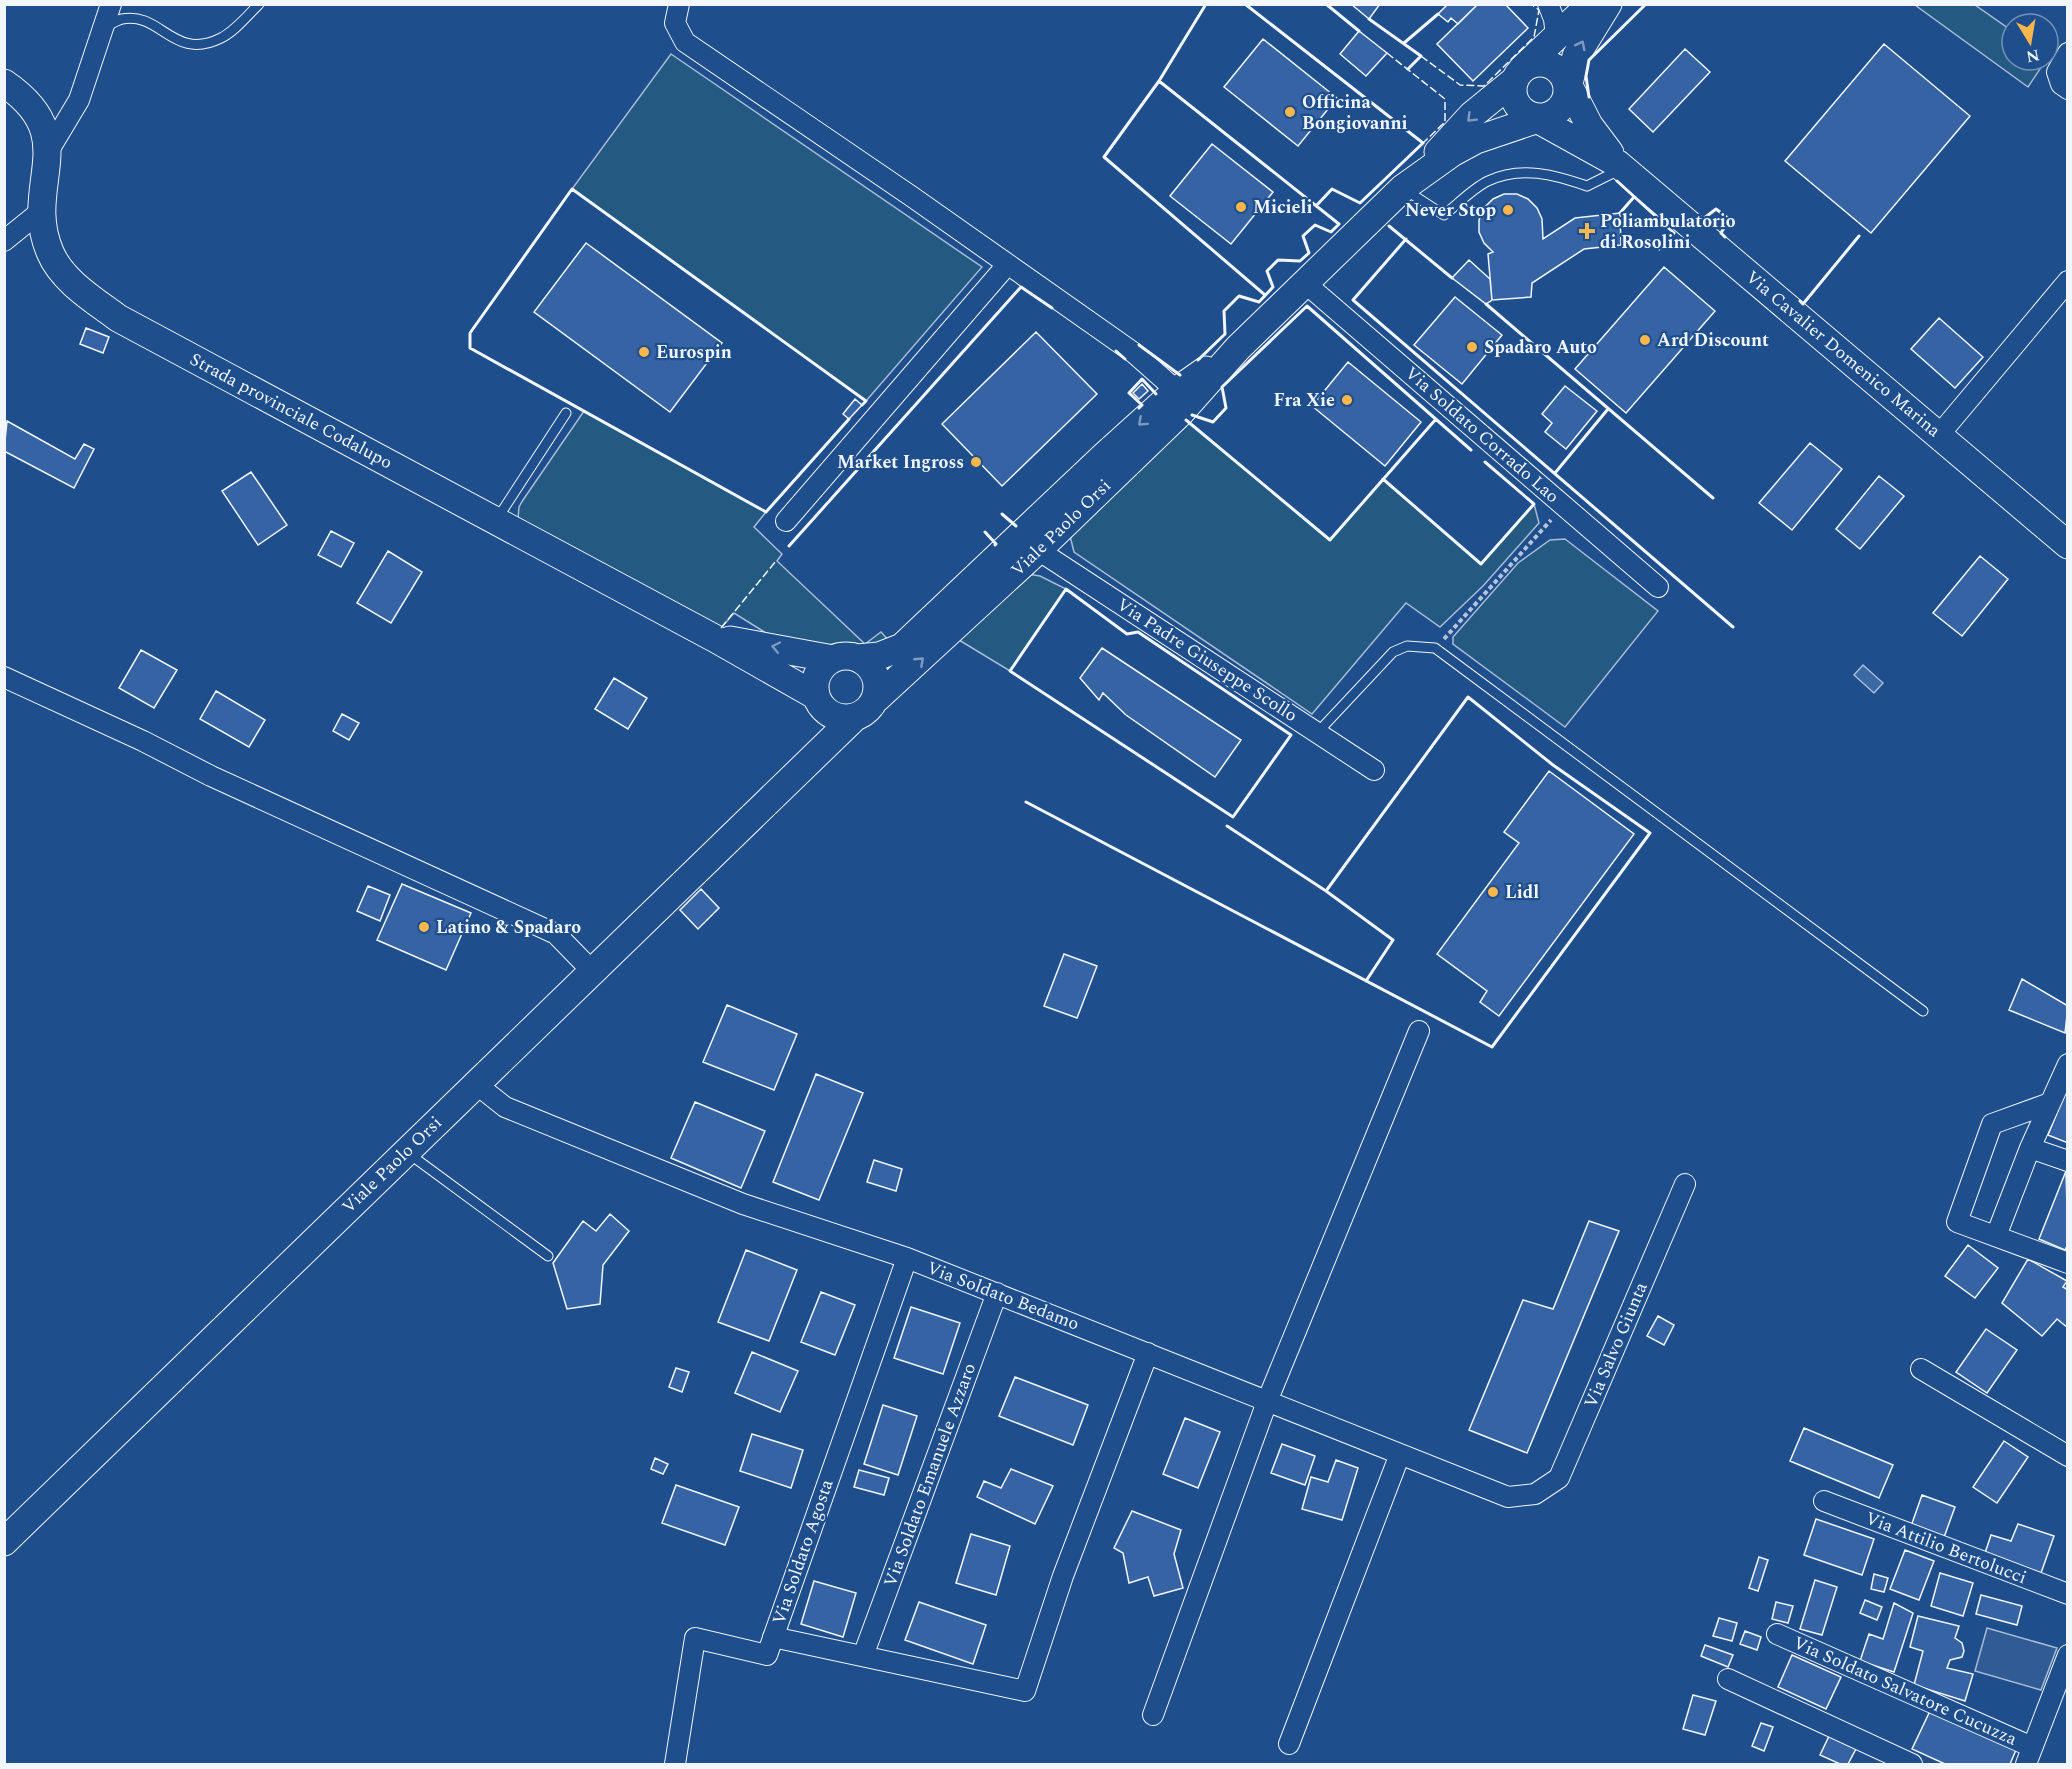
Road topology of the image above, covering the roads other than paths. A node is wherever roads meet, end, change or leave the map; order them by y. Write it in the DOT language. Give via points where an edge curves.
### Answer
graph roads {
  1 [pos="111,4"];
  2 [pos="259,4"];
  3 [pos="679,4"];
  4 [pos="1548,4"];
  5 [pos="1589,5"];
  6 [pos="103,28"];
  7 [pos="1556,37"];
  8 [pos="2067,53"];
  9 [pos="1518,75"];
  10 [pos="4,83"];
  11 [pos="1566,84"];
  12 [pos="2067,89"];
  13 [pos="1541,120"];
  14 [pos="49,150"];
  15 [pos="1621,166"];
  16 [pos="1409,183"];
  17 [pos="40,211"];
  18 [pos="4,241"];
  19 [pos="1007,265"];
  20 [pos="2067,281"];
  21 [pos="1305,283"];
  22 [pos="1183,397"];
  23 [pos="567,414"];
  24 [pos="1939,435"];
  25 [pos="1104,456"];
  26 [pos="495,521"];
  27 [pos="786,521"];
  28 [pos="2067,545"];
  29 [pos="1038,550"];
  30 [pos="1658,587"];
  31 [pos="925,626"];
  32 [pos="714,638"];
  33 [pos="846,658"];
  34 [pos="4,677"];
  35 [pos="818,699"];
  36 [pos="876,699"];
  37 [pos="855,717"];
  38 [pos="1318,732"];
  39 [pos="1374,770"];
  40 [pos="781,791"];
  41 [pos="593,972"];
  42 [pos="1923,1011"];
  43 [pos="1419,1031"];
  44 [pos="2067,1064"];
  45 [pos="476,1084"];
  46 [pos="2050,1103"];
  47 [pos="2030,1148"];
  48 [pos="406,1152"];
  49 [pos="2067,1161"];
  50 [pos="1685,1184"];
  51 [pos="1996,1236"];
  52 [pos="548,1256"];
  53 [pos="907,1258"];
  54 [pos="2067,1263"];
  55 [pos="997,1293"];
  56 [pos="1148,1353"];
  57 [pos="1921,1369"];
  58 [pos="1268,1399"];
  59 [pos="1400,1455"];
  60 [pos="2067,1456"];
  61 [pos="1535,1494"];
  62 [pos="1824,1502"];
  63 [pos="4,1542"];
  64 [pos="2067,1594"];
  65 [pos="1777,1634"];
  66 [pos="773,1638"];
  67 [pos="2067,1654"];
  68 [pos="863,1656"];
  69 [pos="1728,1679"];
  70 [pos="1154,1715"];
  71 [pos="1289,1744"];
  72 [pos="2029,1756"];
  73 [pos="675,1764"];
  74 [pos="1912,1764"];
  1 -- 6 [label="street"];
  2 -- 6 [label="lane" via="223,37 202,45 187,45 140,21 123,19"];
  3 -- 19 [label="street" via="675,23 685,42"];
  4 -- 7 [label="street"];
  5 -- 7 [label="main road"];
  11 -- 5 [label="main road, one-way"];
  6 -- 14 [label="street" via="79,100"];
  7 -- 9 [label="main road"];
  8 -- 12 [label="street" via="2057,72"];
  9 -- 11 [label="main road" via="1529,65 1545,63 1559,70"];
  9 -- 13 [label="main road" via="1514,98"];
  9 -- 16 [label="main road, one-way" via="1472,116"];
  10 -- 14 [label="main road, Strada provinciale Codalupo" via="33,108 45,127"];
  11 -- 13 [label="main road" via="1562,107"];
  11 -- 15 [label="main road" via="1589,125"];
  13 -- 15 [label="main road"];
  13 -- 16 [label="main road" via="1499,132 1452,153"];
  14 -- 17 [label="main road, Strada provinciale Codalupo"];
  15 -- 16 [label="lane" via="1587,186 1556,175 1504,175 1487,181 1444,215"];
  15 -- 24 [label="main road, Via Cavalier Domenico Marina"];
  16 -- 21 [label="main road, Viale Paolo Orsi"];
  17 -- 18 [label="street"];
  17 -- 26 [label="main road, Strada provinciale Codalupo" via="50,254 63,273 118,318"];
  19 -- 22 [label="street" via="1134,353"];
  19 -- 27 [label="street"];
  20 -- 24 [label="street"];
  21 -- 22 [label="main road, Viale Paolo Orsi"];
  21 -- 30 [label="street, Via Soldato Corrado Lao"];
  22 -- 25 [label="main road, Viale Paolo Orsi, one-way"];
  22 -- 29 [label="main road, Viale Paolo Orsi"];
  23 -- 26 [label="lane"];
  24 -- 28 [label="main road, Via Cavalier Domenico Marina"];
  25 -- 29 [label="street" via="1084,487 1042,526 1037,536"];
  25 -- 31 [label="main road, Viale Paolo Orsi"];
  26 -- 32 [label="main road, Strada provinciale Codalupo"];
  29 -- 31 [label="street" via="1021,553 965,602"];
  36 -- 29 [label="main road, Viale Paolo Orsi, one-way"];
  29 -- 38 [label="street, Via Padre Giuseppe Scollo"];
  31 -- 33 [label="main road, Viale Paolo Orsi" via="895,652"];
  33 -- 32 [label="main road, one-way"];
  32 -- 35 [label="main road, Strada provinciale Codalupo"];
  33 -- 35 [label="main road" via="824,665 815,685"];
  33 -- 36 [label="main road" via="869,665 876,675"];
  34 -- 41 [label="street" via="556,934"];
  35 -- 37 [label="main road" via="834,716"];
  35 -- 40 [label="main road" via="818,721 811,741"];
  36 -- 37 [label="main road" via="867,711"];
  37 -- 40 [label="main road"];
  38 -- 39 [label="street, Via Padre Giuseppe Scollo"];
  38 -- 42 [label="lane" via="1393,652 1407,646 1435,648"];
  40 -- 41 [label="main road, Viale Paolo Orsi"];
  41 -- 45 [label="main road, Viale Paolo Orsi"];
  43 -- 58 [label="street"];
  44 -- 46 [label="street"];
  45 -- 48 [label="main road, Viale Paolo Orsi"];
  45 -- 53 [label="street, Via Soldato Bedamo" via="505,1107 743,1204"];
  46 -- 47 [label="street"];
  46 -- 51 [label="street" via="1992,1124 1957,1222"];
  47 -- 49 [label="street"];
  47 -- 51 [label="street"];
  48 -- 52 [label="lane"];
  48 -- 63 [label="main road, Viale Paolo Orsi"];
  50 -- 61 [label="street, Via Salvo Giunta" via="1559,1479"];
  51 -- 54 [label="street"];
  53 -- 55 [label="street, Via Soldato Bedamo"];
  53 -- 66 [label="street, Via Soldato Agosta"];
  55 -- 56 [label="street, Via Soldato Bedamo"];
  55 -- 68 [label="street, Via Soldato Emanuele Azzaro"];
  56 -- 58 [label="street, Via Soldato Bedamo"];
  56 -- 68 [label="street" via="1063,1576 1025,1691"];
  57 -- 60 [label="street"];
  58 -- 59 [label="street, Via Soldato Bedamo"];
  58 -- 70 [label="street"];
  59 -- 61 [label="street, Via Soldato Bedamo" via="1508,1497"];
  59 -- 71 [label="street"];
  62 -- 64 [label="street, Via Attilio Bertolucci"];
  65 -- 72 [label="street, Via Soldato Salvatore Cucuzza"];
  66 -- 68 [label="street"];
  66 -- 73 [label="street, Via Soldato Agosta" via="767,1655 695,1638"];
  67 -- 72 [label="street"];
  69 -- 74 [label="street"];
}
